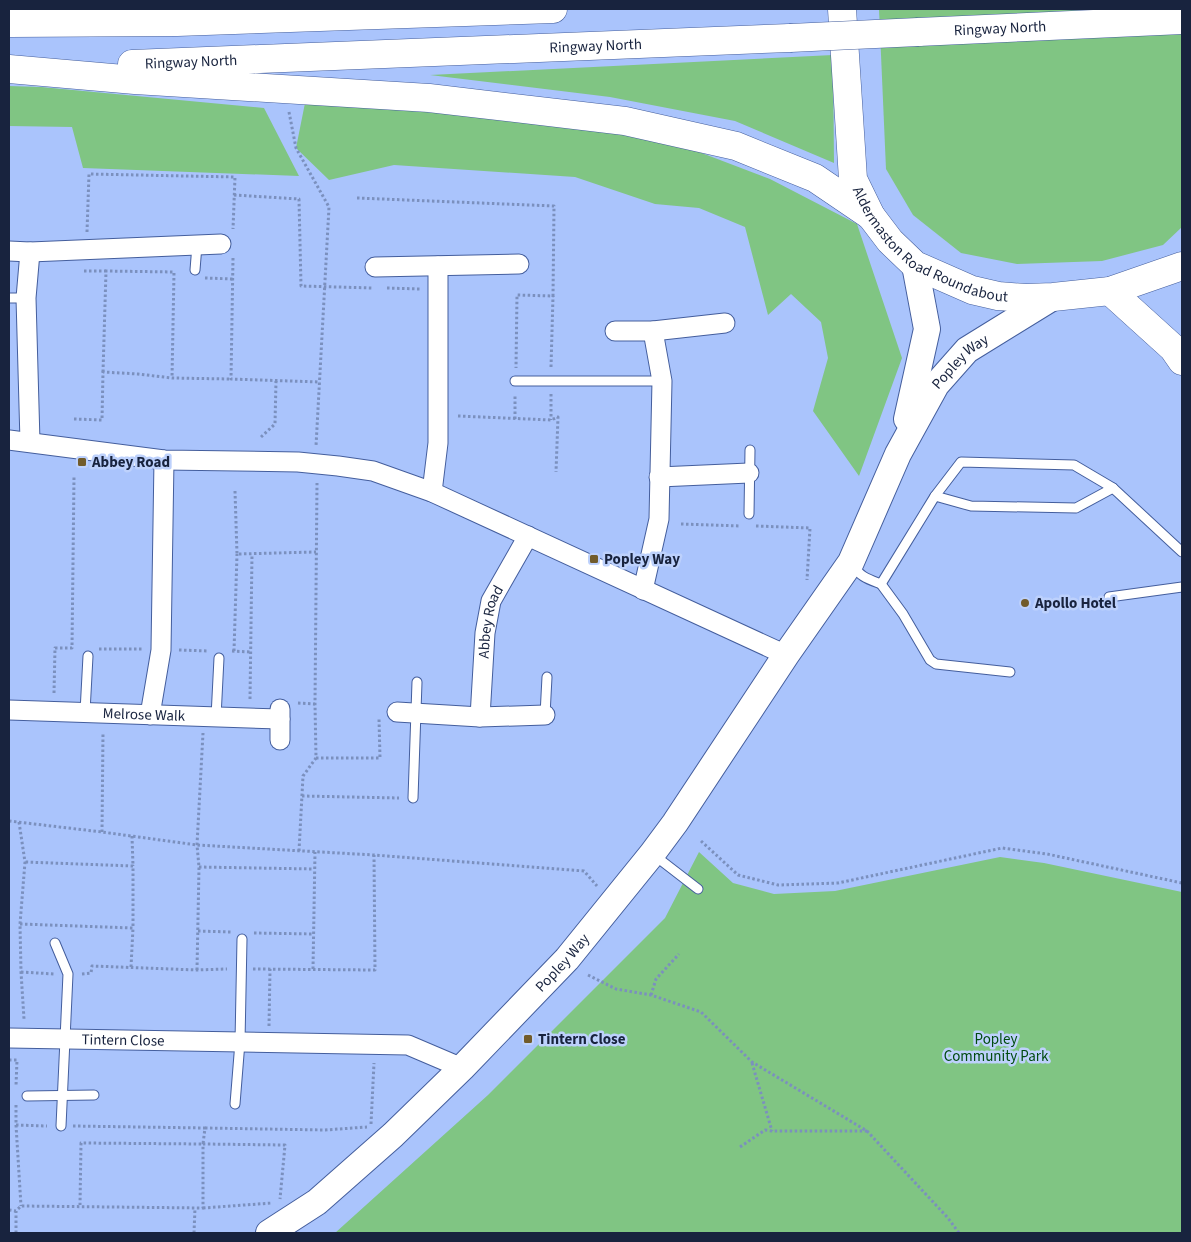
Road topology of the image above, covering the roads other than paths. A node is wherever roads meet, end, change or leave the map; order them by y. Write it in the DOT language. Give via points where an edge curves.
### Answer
graph roads {
  1 [pos="124,9"];
  2 [pos="554,9"];
  3 [pos="842,9"];
  4 [pos="1182,20"];
  5 [pos="16,23"];
  6 [pos="9,69"];
  7 [pos="871,216"];
  8 [pos="229,242"];
  9 [pos="197,245"];
  10 [pos="9,251"];
  11 [pos="30,252"];
  12 [pos="519,264"];
  13 [pos="915,265"];
  14 [pos="438,266"];
  15 [pos="1182,266"];
  16 [pos="374,267"];
  17 [pos="195,270"];
  18 [pos="1110,292"];
  19 [pos="1053,297"];
  20 [pos="18,298"];
  21 [pos="725,323"];
  22 [pos="615,330"];
  23 [pos="653,331"];
  24 [pos="1182,362"];
  25 [pos="515,381"];
  26 [pos="662,381"];
  27 [pos="9,440"];
  28 [pos="30,442"];
  29 [pos="750,450"];
  30 [pos="898,454"];
  31 [pos="164,460"];
  32 [pos="749,473"];
  33 [pos="659,477"];
  34 [pos="1112,488"];
  35 [pos="432,492"];
  36 [pos="936,496"];
  37 [pos="749,514"];
  38 [pos="528,536"];
  39 [pos="1182,552"];
  40 [pos="851,562"];
  41 [pos="881,584"];
  42 [pos="1182,587"];
  43 [pos="643,590"];
  44 [pos="1109,597"];
  45 [pos="786,655"];
  46 [pos="88,656"];
  47 [pos="219,658"];
  48 [pos="1010,672"];
  49 [pos="547,677"];
  50 [pos="417,682"];
  51 [pos="9,710"];
  52 [pos="406,712"];
  53 [pos="94,713"];
  54 [pos="150,715"];
  55 [pos="545,716"];
  56 [pos="210,717"];
  57 [pos="480,717"];
  58 [pos="280,740"];
  59 [pos="413,798"];
  60 [pos="652,854"];
  61 [pos="698,889"];
  62 [pos="242,939"];
  63 [pos="56,943"];
  64 [pos="9,1038"];
  65 [pos="64,1040"];
  66 [pos="240,1042"];
  67 [pos="462,1068"];
  68 [pos="27,1096"];
  69 [pos="61,1096"];
  70 [pos="94,1096"];
  71 [pos="236,1104"];
  72 [pos="61,1126"];
  73 [pos="317,1202"];
  74 [pos="269,1233"];
  75 [pos="289,1233"];
  1 -- 5 [label="main road"];
  2 -- 5 [label="main road" via="187,22"];
  3 -- 7 [label="main road, Aldermaston Road Roundabout" via="853,179"];
  4 -- 6 [label="main road, Ringway North, bridge"];
  6 -- 7 [label="main road" via="429,98 625,121 736,146 815,178"];
  7 -- 13 [label="main road, Aldermaston Road Roundabout" via="890,241"];
  8 -- 9 [label="street"];
  9 -- 11 [label="street"];
  9 -- 17 [label="lane"];
  10 -- 11 [label="street"];
  11 -- 20 [label="street"];
  12 -- 14 [label="street"];
  13 -- 19 [label="main road, Aldermaston Road Roundabout" via="972,290 1026,298"];
  13 -- 30 [label="street, Popley Way" via="927,330"];
  14 -- 16 [label="street"];
  14 -- 35 [label="street" via="438,443"];
  15 -- 18 [label="main road, Aldermaston Road Roundabout"];
  18 -- 19 [label="main road, Aldermaston Road Roundabout"];
  18 -- 24 [label="main road" via="1173,348"];
  19 -- 30 [label="street, Popley Way" via="967,350 936,385"];
  20 -- 28 [label="street"];
  21 -- 23 [label="street"];
  22 -- 23 [label="street"];
  23 -- 26 [label="street"];
  25 -- 26 [label="lane"];
  26 -- 33 [label="street"];
  27 -- 28 [label="street"];
  28 -- 31 [label="street"];
  29 -- 32 [label="lane"];
  30 -- 40 [label="street, Popley Way"];
  31 -- 35 [label="street" via="298,462 338,466 373,471"];
  31 -- 54 [label="street" via="161,650"];
  32 -- 33 [label="street"];
  32 -- 37 [label="lane"];
  33 -- 43 [label="street" via="659,519"];
  34 -- 36 [label="lane" via="1076,508 971,506"];
  34 -- 36 [label="lane" via="1074,465 961,462"];
  34 -- 39 [label="lane"];
  35 -- 38 [label="street"];
  36 -- 41 [label="lane"];
  38 -- 43 [label="street"];
  38 -- 57 [label="street, Abbey Road" via="492,601 485,633"];
  40 -- 41 [label="lane" via="857,573"];
  40 -- 45 [label="street, Popley Way"];
  41 -- 48 [label="lane" via="930,660 936,664"];
  42 -- 44 [label="lane"];
  43 -- 45 [label="street"];
  45 -- 60 [label="street, Popley Way"];
  46 -- 53 [label="lane"];
  47 -- 56 [label="lane"];
  49 -- 55 [label="lane"];
  50 -- 52 [label="lane"];
  51 -- 53 [label="street, Melrose Walk"];
  52 -- 57 [label="street"];
  52 -- 59 [label="lane"];
  53 -- 54 [label="street, Melrose Walk"];
  54 -- 56 [label="street, Melrose Walk"];
  55 -- 57 [label="street"];
  56 -- 58 [label="street, Melrose Walk" via="283,710"];
  60 -- 61 [label="lane"];
  60 -- 67 [label="street, Popley Way" via="566,959"];
  62 -- 66 [label="lane"];
  63 -- 65 [label="lane, Tintern Close" via="68,974"];
  64 -- 65 [label="street, Tintern Close"];
  65 -- 66 [label="street, Tintern Close"];
  65 -- 69 [label="lane, Tintern Close"];
  66 -- 67 [label="street, Tintern Close" via="408,1045"];
  66 -- 71 [label="lane"];
  67 -- 73 [label="street, Popley Way"];
  68 -- 69 [label="lane"];
  69 -- 70 [label="lane"];
  69 -- 72 [label="lane, Tintern Close"];
  73 -- 74 [label="street, Popley Way"];
  73 -- 75 [label="street, Popley Way"];
}
